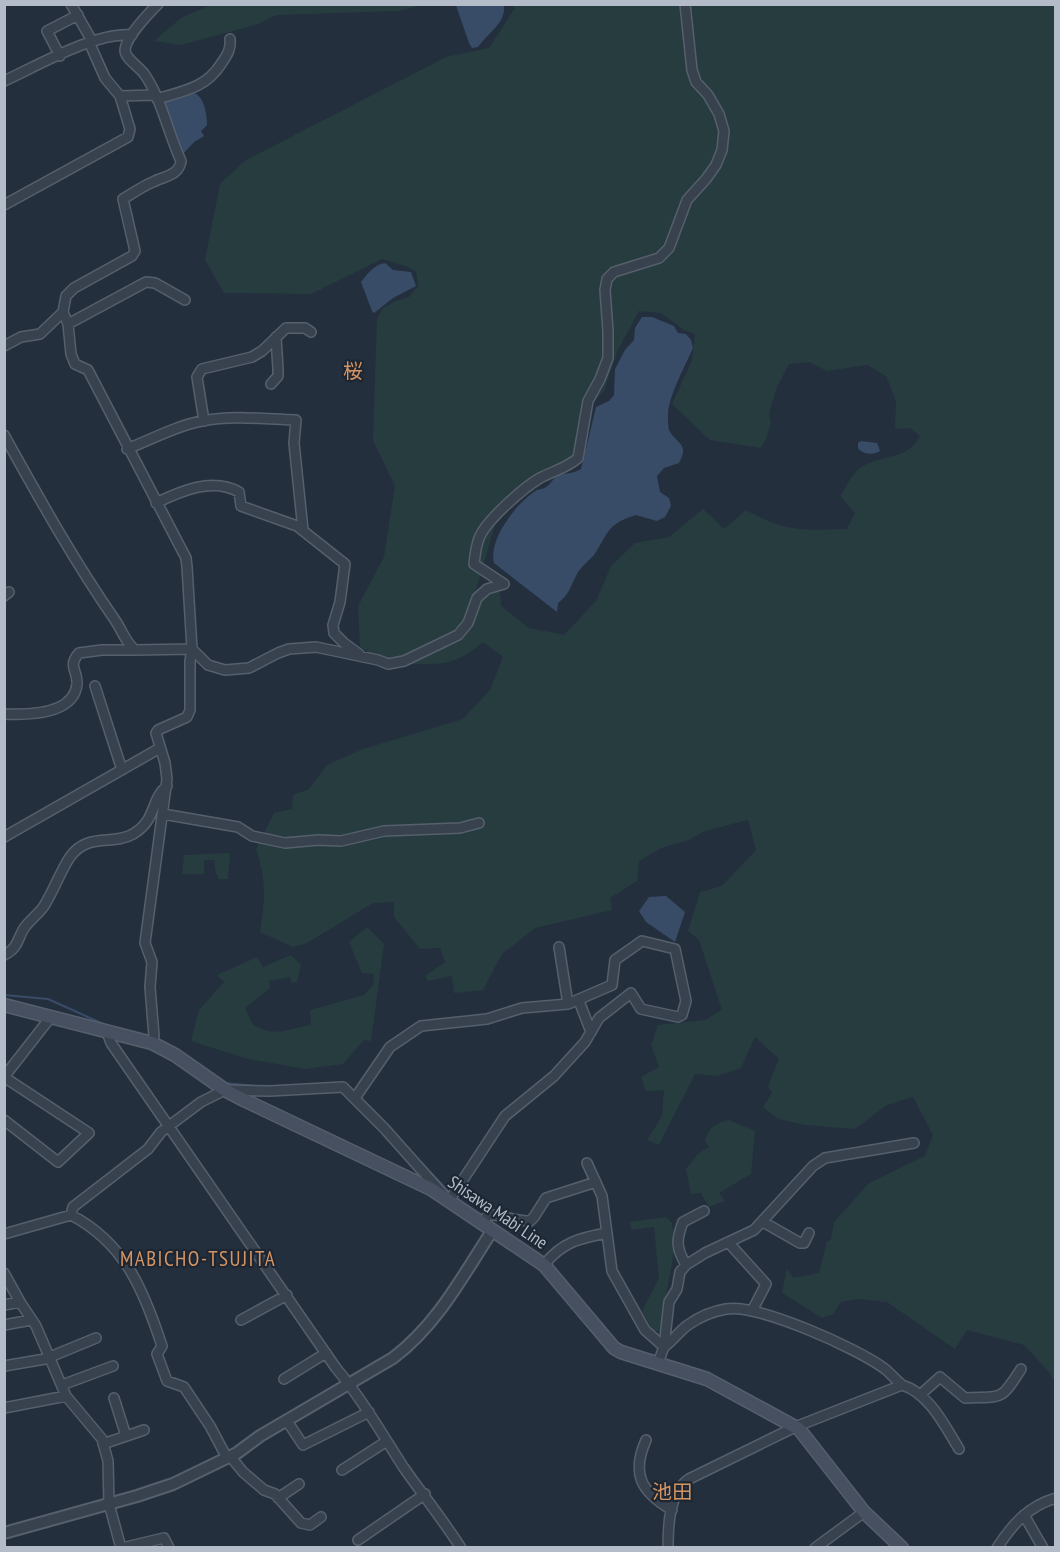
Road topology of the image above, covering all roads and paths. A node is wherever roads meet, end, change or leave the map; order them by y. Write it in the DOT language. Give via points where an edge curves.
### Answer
graph roads {
  1 [pos="71,4"];
  2 [pos="158,4"];
  3 [pos="685,4"];
  4 [pos="78,15"];
  5 [pos="132,35"];
  6 [pos="230,39"];
  7 [pos="90,42"];
  8 [pos="60,56"];
  9 [pos="4,81"];
  10 [pos="120,96"];
  11 [pos="156,97"];
  12 [pos="4,205"];
  13 [pos="185,300"];
  14 [pos="63,312"];
  15 [pos="69,324"];
  16 [pos="311,332"];
  17 [pos="276,337"];
  18 [pos="4,346"];
  19 [pos="271,384"];
  20 [pos="204,421"];
  21 [pos="4,435"];
  22 [pos="128,449"];
  23 [pos="156,503"];
  24 [pos="303,530"];
  25 [pos="135,650"];
  26 [pos="192,650"];
  27 [pos="362,656"];
  28 [pos="94,686"];
  29 [pos="4,714"];
  30 [pos="160,748"];
  31 [pos="122,770"];
  32 [pos="167,786"];
  33 [pos="163,814"];
  34 [pos="479,823"];
  35 [pos="4,837"];
  36 [pos="559,947"];
  37 [pos="4,955"];
  38 [pos="579,1001"];
  39 [pos="568,1004"];
  40 [pos="4,1005"];
  41 [pos="50,1018"];
  42 [pos="107,1032"];
  43 [pos="591,1032"];
  44 [pos="153,1040"];
  45 [pos="4,1077"];
  46 [pos="225,1090"];
  47 [pos="357,1095"];
  48 [pos="4,1120"];
  49 [pos="168,1126"];
  50 [pos="914,1143"];
  51 [pos="587,1163"];
  52 [pos="596,1182"];
  53 [pos="451,1198"];
  54 [pos="704,1211"];
  55 [pos="71,1215"];
  56 [pos="764,1222"];
  57 [pos="485,1224"];
  58 [pos="607,1233"];
  59 [pos="810,1233"];
  60 [pos="4,1234"];
  61 [pos="728,1242"];
  62 [pos="544,1265"];
  63 [pos="686,1265"];
  64 [pos="4,1273"];
  65 [pos="287,1295"];
  66 [pos="20,1302"];
  67 [pos="4,1305"];
  68 [pos="752,1311"];
  69 [pos="32,1320"];
  70 [pos="241,1320"];
  71 [pos="4,1325"];
  72 [pos="96,1338"];
  73 [pos="664,1347"];
  74 [pos="326,1353"];
  75 [pos="49,1356"];
  76 [pos="658,1363"];
  77 [pos="4,1366"];
  78 [pos="113,1366"];
  79 [pos="1021,1369"];
  80 [pos="284,1379"];
  81 [pos="350,1384"];
  82 [pos="62,1385"];
  83 [pos="902,1385"];
  84 [pos="920,1395"];
  85 [pos="66,1396"];
  86 [pos="114,1398"];
  87 [pos="4,1408"];
  88 [pos="369,1412"];
  89 [pos="287,1421"];
  90 [pos="795,1427"];
  91 [pos="144,1431"];
  92 [pos="126,1436"];
  93 [pos="646,1440"];
  94 [pos="387,1441"];
  95 [pos="103,1444"];
  96 [pos="959,1449"];
  97 [pos="229,1457"];
  98 [pos="342,1470"];
  99 [pos="299,1484"];
  100 [pos="425,1494"];
  101 [pos="278,1498"];
  102 [pos="1056,1498"];
  103 [pos="110,1504"];
  104 [pos="672,1510"];
  105 [pos="864,1512"];
  106 [pos="1024,1515"];
  107 [pos="321,1518"];
  108 [pos="4,1533"];
  109 [pos="358,1540"];
  110 [pos="121,1548"];
  111 [pos="168,1548"];
  112 [pos="461,1548"];
  113 [pos="668,1548"];
  114 [pos="815,1548"];
  115 [pos="902,1548"];
  116 [pos="997,1548"];
  117 [pos="1043,1548"];
  1 -- 4 [label="street"];
  2 -- 5 [label="street"];
  3 -- 27 [label="street" via="692,70 719,114 724,131 722,150 716,165 687,200 669,248 659,258 614,272 607,279 608,358 588,401 578,458 538,479 485,527 474,564 504,584 487,589 477,598 468,623 458,635 404,661 388,664"];
  4 -- 7 [label="street"];
  4 -- 8 [label="street" via="47,31"];
  5 -- 7 [label="street"];
  5 -- 11 [label="street" via="125,50 127,56 145,75"];
  6 -- 11 [label="street" via="231,49 215,75 196,86"];
  7 -- 8 [label="street"];
  7 -- 10 [label="street" via="105,78"];
  8 -- 9 [label="street"];
  10 -- 11 [label="street"];
  10 -- 12 [label="street" via="130,129 128,137"];
  11 -- 14 [label="street" via="180,166 123,199 135,251 74,288 66,296"];
  13 -- 15 [label="street" via="146,282"];
  14 -- 15 [label="street"];
  14 -- 18 [label="street" via="40,334 21,337"];
  15 -- 22 [label="street" via="75,364 88,370"];
  16 -- 17 [label="street" via="305,328 286,328"];
  17 -- 19 [label="street" via="278,376"];
  17 -- 20 [label="street" via="252,357 202,369 197,377"];
  20 -- 22 [label="street"];
  20 -- 24 [label="street" via="296,420 294,442"];
  21 -- 25 [label="street" via="89,583"];
  22 -- 23 [label="street"];
  23 -- 24 [label="street" via="186,489 224,487 239,492 241,506"];
  23 -- 26 [label="street" via="186,558"];
  24 -- 27 [label="street" via="345,564 334,633"];
  25 -- 26 [label="street"];
  25 -- 29 [label="street" via="79,653 72,666 78,682 67,702 43,712"];
  26 -- 27 [label="street" via="208,665 225,670 249,668 289,649 316,647"];
  26 -- 30 [label="street" via="190,710 187,717 158,730"];
  28 -- 31 [label="street"];
  30 -- 31 [label="street"];
  30 -- 32 [label="street"];
  31 -- 35 [label="street"];
  32 -- 33 [label="street"];
  32 -- 37 [label="street" via="147,822 138,830 123,837 97,840 70,856 43,908 23,930 16,947"];
  33 -- 34 [label="street" via="238,827 252,836 285,843 341,841 384,831 460,828"];
  33 -- 44 [label="street" via="145,943 152,962"];
  36 -- 39 [label="street"];
  38 -- 39 [label="street"];
  38 -- 43 [label="street"];
  38 -- 43 [label="street" via="612,985 615,960 642,941 675,949 686,1001 682,1015 641,1009 631,993 599,1018"];
  39 -- 47 [label="street" via="421,1026 390,1047"];
  40 -- 41 [label="main road, Shisawa Mabi Line"];
  41 -- 42 [label="main road, Shisawa Mabi Line"];
  41 -- 45 [label="street"];
  42 -- 44 [label="main road, Shisawa Mabi Line"];
  42 -- 49 [label="street"];
  43 -- 53 [label="street" via="554,1076 505,1116"];
  44 -- 46 [label="main road, Shisawa Mabi Line"];
  45 -- 48 [label="street" via="89,1133 58,1162"];
  46 -- 47 [label="street" via="340,1086"];
  46 -- 49 [label="street"];
  46 -- 53 [label="main road, Shisawa Mabi Line"];
  47 -- 53 [label="street"];
  49 -- 55 [label="street" via="148,1149 73,1207"];
  49 -- 65 [label="street"];
  50 -- 56 [label="street" via="825,1158 813,1166"];
  51 -- 52 [label="street"];
  52 -- 57 [label="street" via="546,1198 530,1221 494,1214 489,1215"];
  52 -- 58 [label="street"];
  53 -- 57 [label="main road, Shisawa Mabi Line"];
  54 -- 63 [label="street" via="683,1222 680,1230 678,1252"];
  55 -- 60 [label="street"];
  55 -- 97 [label="street" via="110,1242 120,1255 149,1305 162,1346 157,1354 167,1382 184,1387"];
  56 -- 59 [label="street" via="800,1243"];
  56 -- 61 [label="street"];
  57 -- 62 [label="main road, Shisawa Mabi Line"];
  57 -- 81 [label="street" via="437,1315 411,1344"];
  58 -- 62 [label="street" via="562,1246"];
  58 -- 73 [label="street" via="612,1271 645,1330"];
  61 -- 63 [label="street"];
  61 -- 68 [label="street" via="766,1284"];
  62 -- 76 [label="main road, Shisawa Mabi Line" via="614,1348"];
  63 -- 73 [label="street" via="669,1302"];
  64 -- 66 [label="street"];
  65 -- 70 [label="street"];
  65 -- 74 [label="street"];
  66 -- 67 [label="street"];
  66 -- 69 [label="street"];
  68 -- 73 [label="street" via="741,1307 726,1309 700,1318"];
  68 -- 83 [label="street" via="808,1329 852,1349 884,1368"];
  69 -- 71 [label="street"];
  69 -- 75 [label="street"];
  72 -- 75 [label="street"];
  73 -- 76 [label="street"];
  74 -- 80 [label="street"];
  74 -- 81 [label="street"];
  75 -- 77 [label="street"];
  75 -- 82 [label="street"];
  76 -- 90 [label="main road, Shisawa Mabi Line" via="714,1382"];
  78 -- 82 [label="street"];
  79 -- 84 [label="street" via="1000,1396 965,1398 940,1377"];
  81 -- 88 [label="street"];
  81 -- 89 [label="street"];
  82 -- 85 [label="street"];
  83 -- 84 [label="street" via="914,1388"];
  83 -- 90 [label="street"];
  84 -- 96 [label="street"];
  85 -- 87 [label="street"];
  85 -- 95 [label="street"];
  86 -- 92 [label="street"];
  88 -- 89 [label="street" via="303,1445"];
  88 -- 94 [label="street"];
  89 -- 97 [label="street"];
  90 -- 104 [label="street" via="689,1479 681,1485"];
  90 -- 105 [label="main road, Shisawa Mabi Line" via="808,1438"];
  91 -- 92 [label="street"];
  92 -- 95 [label="street"];
  93 -- 104 [label="street" via="638,1460 640,1477 650,1495"];
  94 -- 98 [label="street"];
  94 -- 100 [label="street"];
  95 -- 103 [label="street"];
  97 -- 101 [label="street"];
  97 -- 103 [label="street" via="173,1484"];
  99 -- 101 [label="street"];
  100 -- 109 [label="street"];
  100 -- 112 [label="street"];
  101 -- 107 [label="street" via="301,1523 310,1525"];
  102 -- 106 [label="street" via="1040,1502"];
  103 -- 108 [label="street"];
  103 -- 110 [label="street"];
  104 -- 113 [label="street"];
  105 -- 114 [label="street"];
  105 -- 115 [label="main road, Shisawa Mabi Line"];
  106 -- 116 [label="street"];
  106 -- 117 [label="street"];
  110 -- 111 [label="street" via="164,1538"];
}
